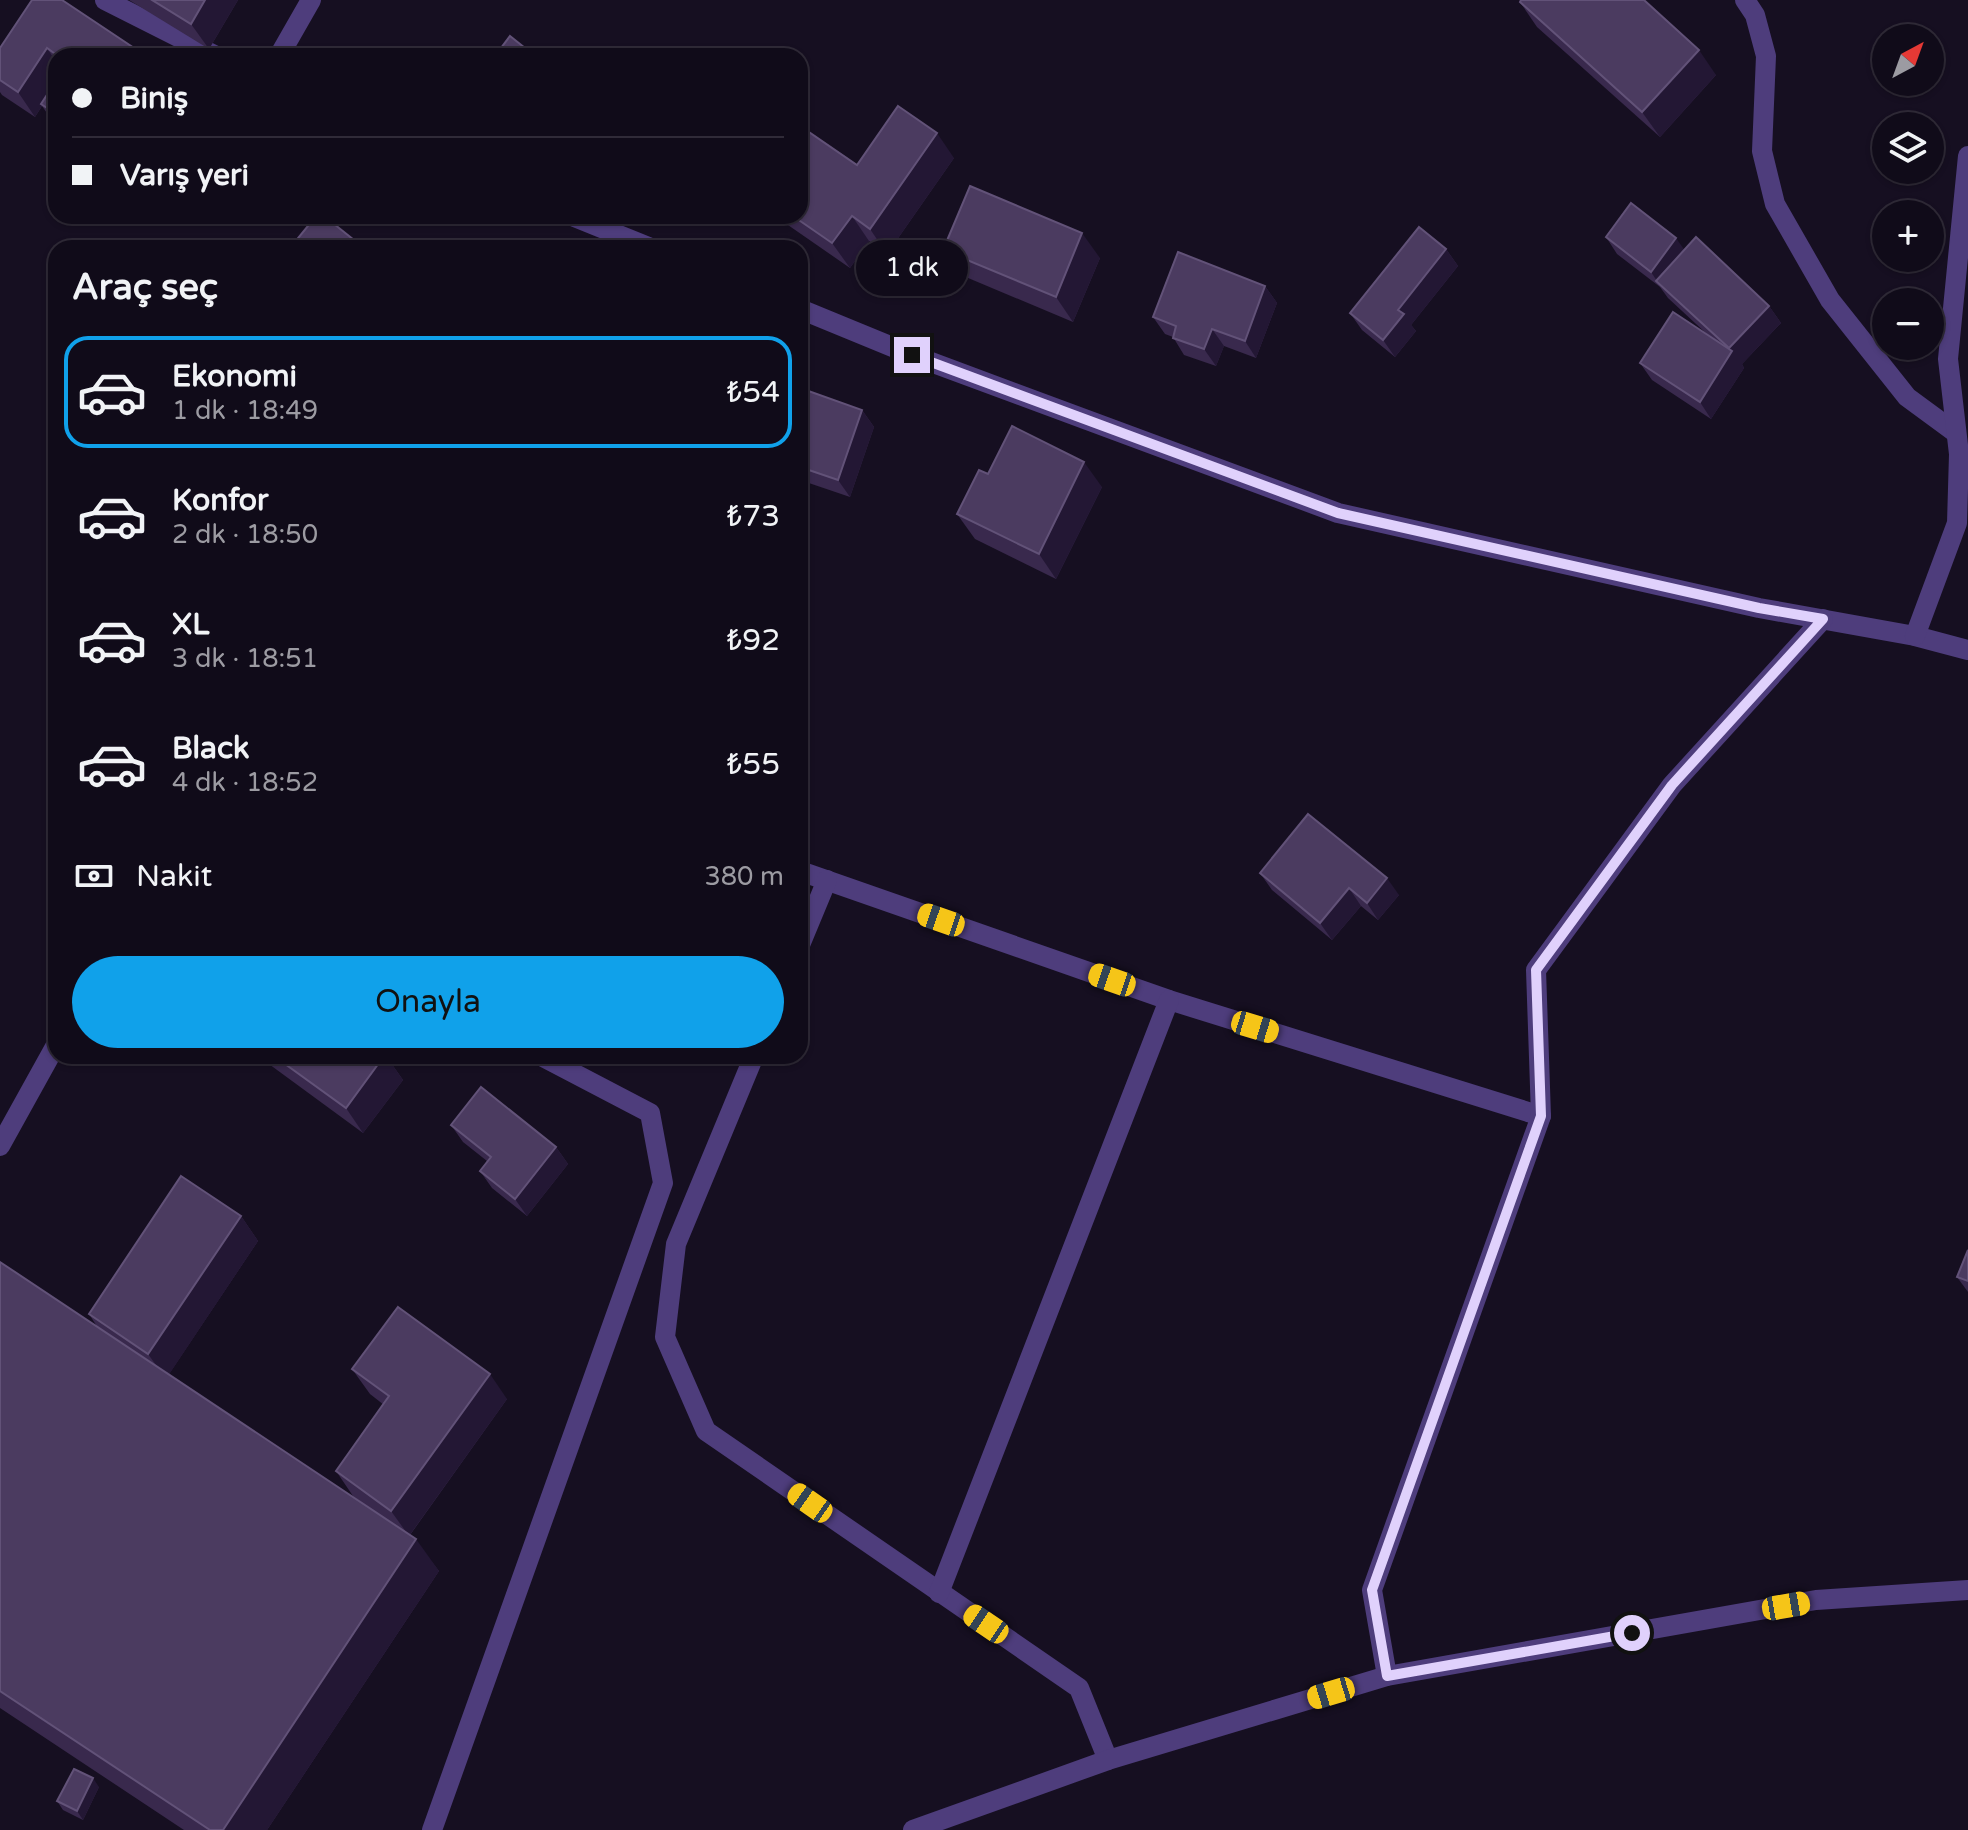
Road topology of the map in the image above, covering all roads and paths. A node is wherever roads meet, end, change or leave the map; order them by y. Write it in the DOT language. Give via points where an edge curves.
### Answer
graph roads {
  1 [pos="105,0"];
  2 [pos="311,0"];
  3 [pos="1745,0"];
  4 [pos="200,48"];
  5 [pos="284,48"];
  6 [pos="1968,156"];
  7 [pos="592,224"];
  8 [pos="631,240"];
  9 [pos="808,312"];
  10 [pos="1956,433"];
  11 [pos="1823,619"];
  12 [pos="1915,636"];
  13 [pos="1968,650"];
  14 [pos="808,874"];
  15 [pos="827,880"];
  16 [pos="808,926"];
  17 [pos="1169,1000"];
  18 [pos="48,1059"];
  19 [pos="556,1064"];
  20 [pos="751,1064"];
  21 [pos="1541,1116"];
  22 [pos="0,1146"];
  23 [pos="1968,1590"];
  24 [pos="939,1593"];
  25 [pos="1387,1676"];
  26 [pos="1108,1760"];
  27 [pos="432,1830"];
  28 [pos="913,1830"];
  1 -- 4 [label="street"];
  2 -- 5 [label="street"];
  3 -- 10 [label="street" via="1755,15 1766,56 1762,151 1775,204 1830,300 1878,361 1907,397"];
  6 -- 10 [label="street" via="1948,359"];
  7 -- 8 [label="street"];
  9 -- 11 [label="street" via="1338,513"];
  10 -- 12 [label="street" via="1957,523"];
  11 -- 12 [label="street"];
  11 -- 21 [label="street" via="1672,785 1536,970"];
  12 -- 13 [label="street"];
  14 -- 15 [label="street"];
  15 -- 16 [label="street"];
  15 -- 17 [label="street"];
  17 -- 21 [label="street"];
  17 -- 24 [label="street"];
  18 -- 22 [label="street"];
  19 -- 27 [label="street" via="650,1113 663,1183"];
  20 -- 24 [label="street" via="676,1244 665,1337 706,1431"];
  21 -- 25 [label="street" via="1372,1590"];
  23 -- 25 [label="street" via="1816,1600"];
  24 -- 26 [label="street" via="1079,1688"];
  25 -- 26 [label="street"];
  26 -- 28 [label="street"];
}
